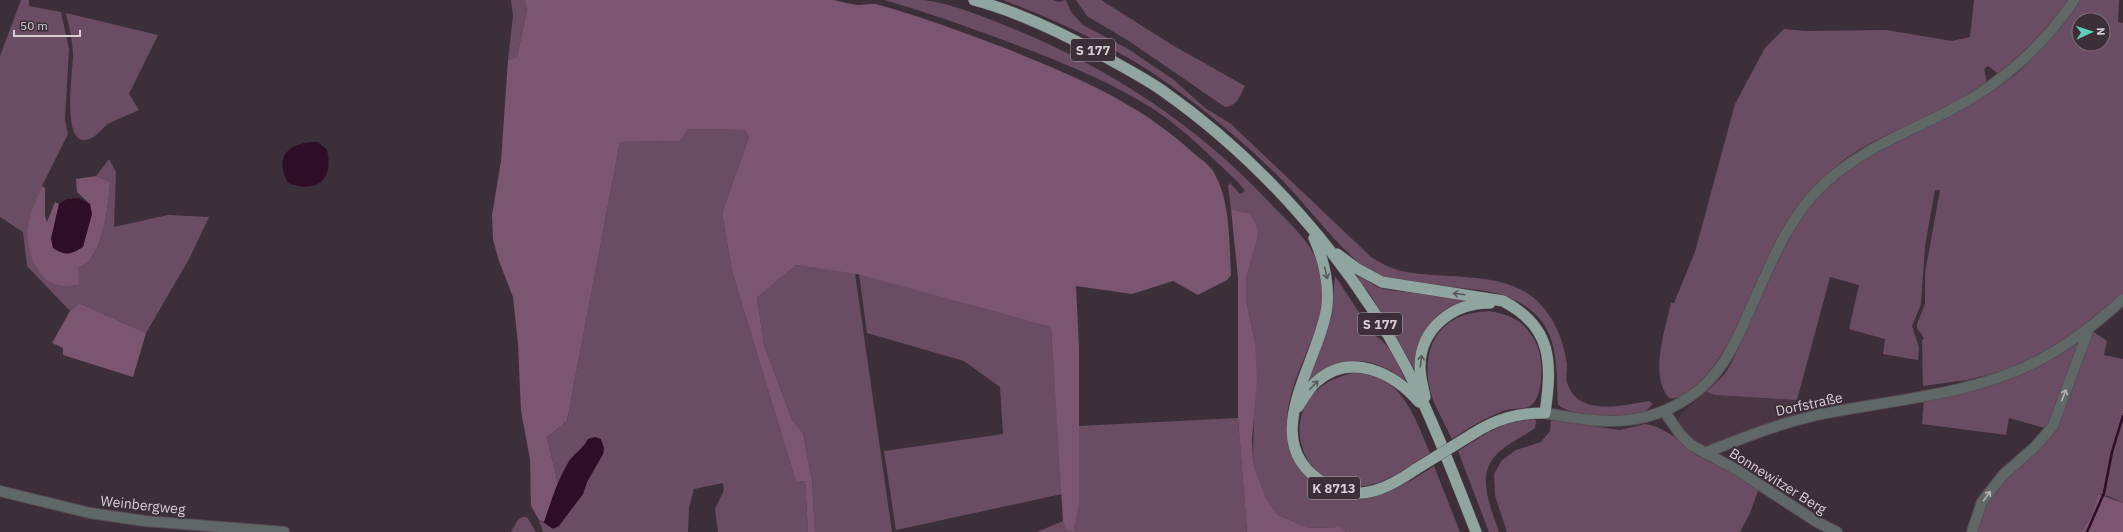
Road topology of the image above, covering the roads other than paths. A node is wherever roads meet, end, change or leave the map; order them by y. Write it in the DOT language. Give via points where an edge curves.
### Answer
graph roads {
  1 [pos="974,0"];
  2 [pos="2074,0"];
  3 [pos="1306,223"];
  4 [pos="1321,241"];
  5 [pos="2123,299"];
  6 [pos="1511,306"];
  7 [pos="2088,331"];
  8 [pos="1664,411"];
  9 [pos="1545,413"];
  10 [pos="1428,414"];
  11 [pos="1293,418"];
  12 [pos="1705,452"];
  13 [pos="0,491"];
  14 [pos="1816,527"];
  15 [pos="284,532"];
  16 [pos="1476,532"];
  17 [pos="1837,532"];
  18 [pos="1972,532"];
  1 -- 3 [label="highway, S 177" via="1034,21 1069,37 1179,103 1241,154"];
  2 -- 8 [label="street, K 8713" via="2040,43 1999,79 1958,106 1876,146 1824,184 1805,205 1779,246 1723,364 1701,389"];
  3 -- 4 [label="highway, S 177"];
  3 -- 11 [label="highway, one-way" via="1321,257 1328,293 1324,321 1300,384"];
  6 -- 4 [label="highway, one-way" via="1493,299 1382,282 1347,262"];
  4 -- 10 [label="highway, S 177" via="1389,337"];
  5 -- 7 [label="street"];
  6 -- 9 [label="highway" via="1536,326 1545,345 1549,364"];
  10 -- 6 [label="highway, one-way" via="1420,366 1428,335 1441,320 1455,310 1482,303"];
  7 -- 12 [label="street, Dorfstraße" via="2030,365 1969,386 1769,427"];
  18 -- 7 [label="street, one-way" via="1982,502 1990,491 2053,426"];
  8 -- 9 [label="street, K 8713" via="1642,419 1618,422 1583,421"];
  8 -- 12 [label="street, Bonnewitzer Berg" via="1680,434"];
  9 -- 11 [label="highway, K 8713, bridge" via="1510,416 1484,426 1390,486 1359,493 1341,491 1321,482 1305,467 1296,448"];
  11 -- 10 [label="highway, one-way" via="1308,391 1317,381 1338,370 1351,367 1375,370 1388,375 1415,397"];
  10 -- 16 [label="highway, S 177"];
  12 -- 14 [label="street, Bonnewitzer Berg" via="1737,470"];
  13 -- 15 [label="street, Weinbergweg" via="90,513 145,521"];
  14 -- 17 [label="street, Bonnewitzer Berg"];
}
